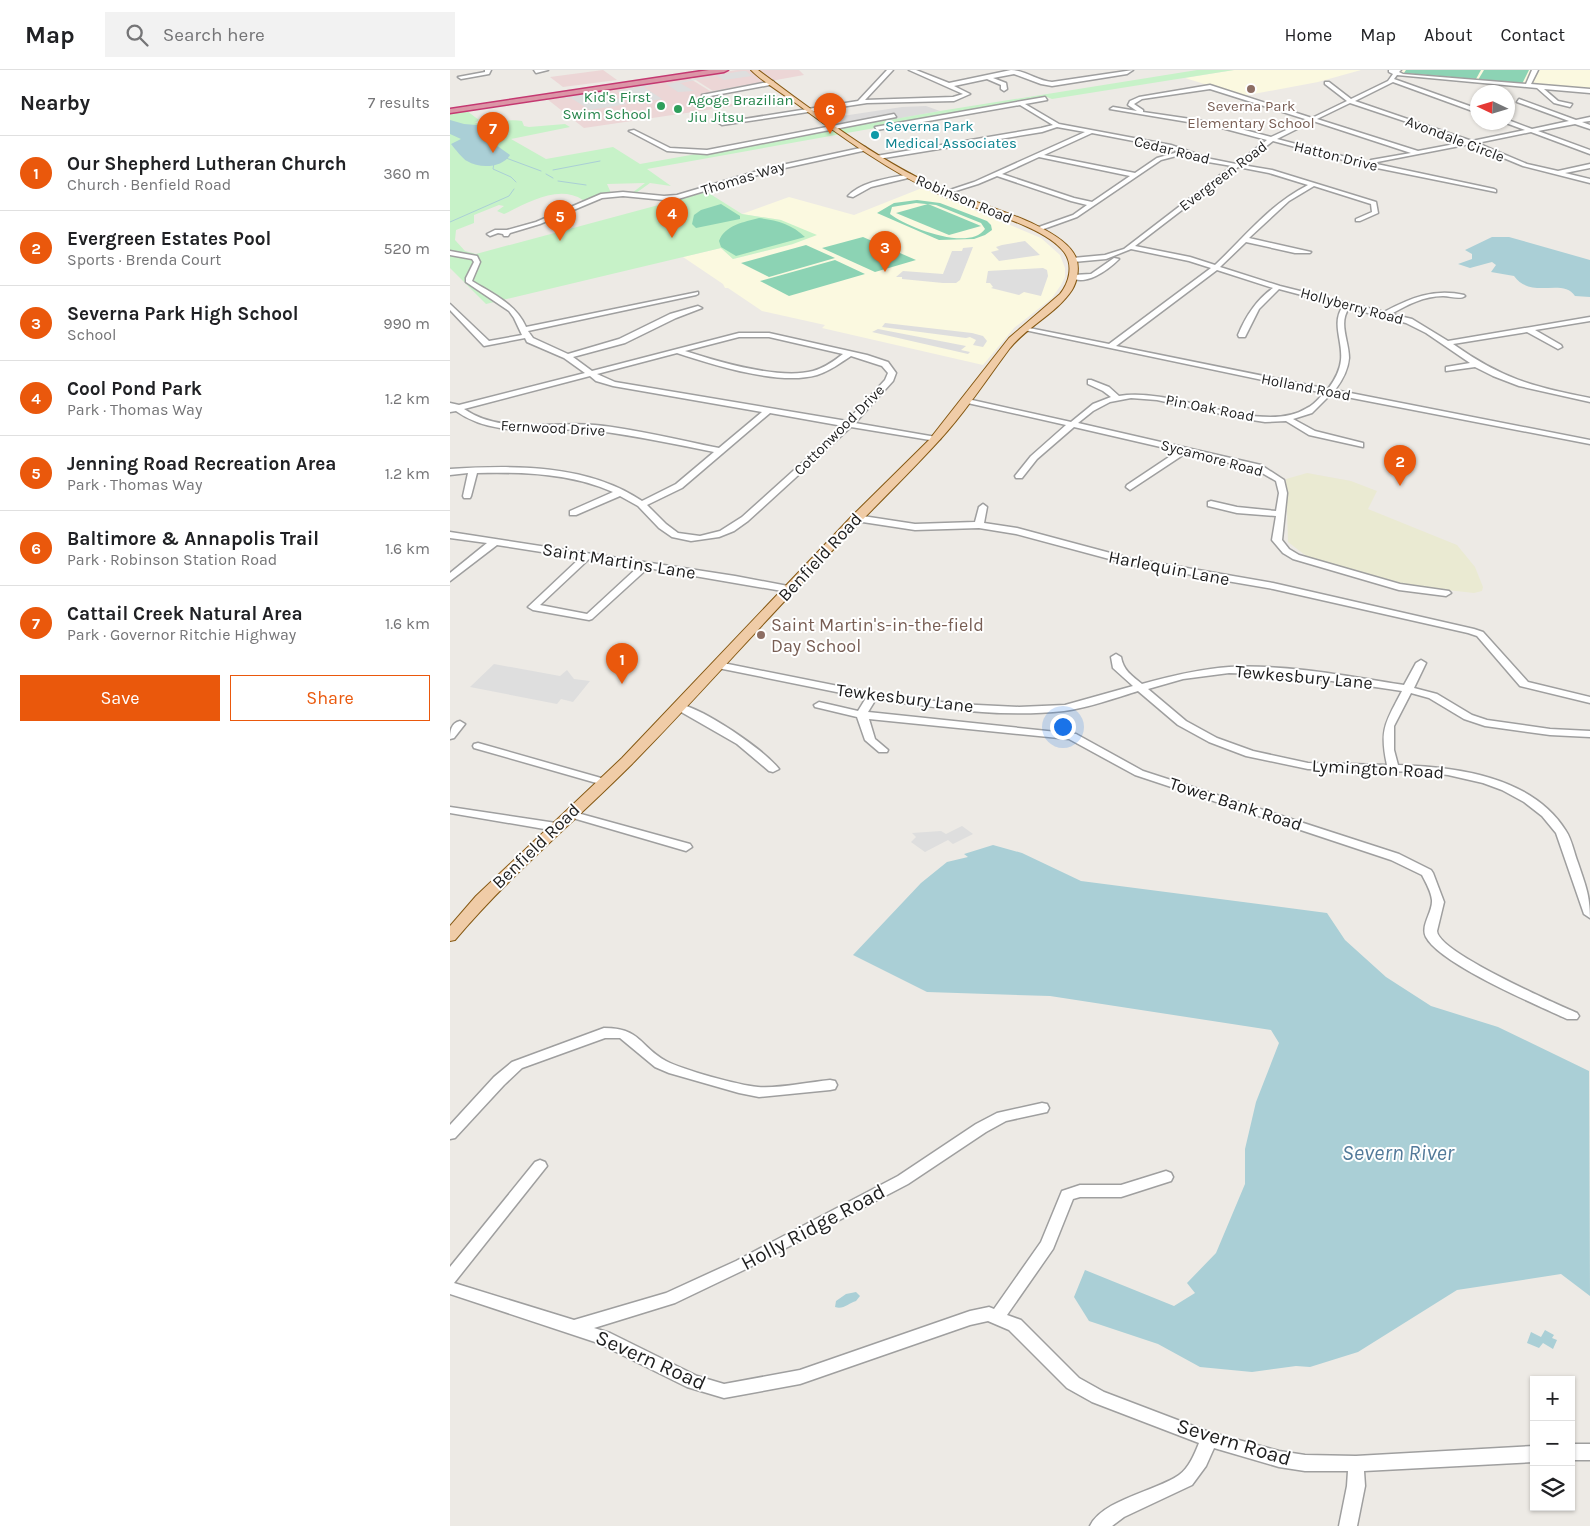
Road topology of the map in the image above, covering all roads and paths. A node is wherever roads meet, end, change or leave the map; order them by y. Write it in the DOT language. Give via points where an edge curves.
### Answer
graph roads {
  1 [pos="488,70"];
  2 [pos="545,70"];
  3 [pos="700,70"];
  4 [pos="724,70"];
  5 [pos="754,70"];
  6 [pos="890,70"];
  7 [pos="912,70"];
  8 [pos="1130,70"];
  9 [pos="1390,70"];
  10 [pos="1536,70"];
  11 [pos="536,71"];
  12 [pos="1014,71"];
  13 [pos="1397,72"];
  14 [pos="986,76"];
  15 [pos="461,78"];
  16 [pos="1392,80"];
  17 [pos="773,83"];
  18 [pos="1327,83"];
  19 [pos="949,84"];
  20 [pos="1528,86"];
  21 [pos="1540,88"];
  22 [pos="1004,89"];
  23 [pos="1590,91"];
  24 [pos="705,95"];
  25 [pos="1045,99"];
  26 [pos="1350,101"];
  27 [pos="1520,101"];
  28 [pos="860,102"];
  29 [pos="1020,103"];
  30 [pos="1570,105"];
  31 [pos="450,108"];
  32 [pos="1470,108"];
  33 [pos="807,109"];
  34 [pos="1113,109"];
  35 [pos="450,112"];
  36 [pos="1142,112"];
  37 [pos="894,116"];
  38 [pos="1590,119"];
  39 [pos="1314,120"];
  40 [pos="1576,122"];
  41 [pos="722,123"];
  42 [pos="1057,125"];
  43 [pos="1515,125"];
  44 [pos="1590,127"];
  45 [pos="834,128"];
  46 [pos="867,130"];
  47 [pos="632,131"];
  48 [pos="1530,131"];
  49 [pos="857,132"];
  50 [pos="1090,132"];
  51 [pos="843,134"];
  52 [pos="1272,139"];
  53 [pos="1471,142"];
  54 [pos="865,149"];
  55 [pos="1183,152"];
  56 [pos="1590,152"];
  57 [pos="1418,153"];
  58 [pos="1038,155"];
  59 [pos="878,157"];
  60 [pos="1362,163"];
  61 [pos="1237,165"];
  62 [pos="1590,166"];
  63 [pos="997,174"];
  64 [pos="1555,174"];
  65 [pos="1136,175"];
  66 [pos="910,176"];
  67 [pos="1590,181"];
  68 [pos="1314,184"];
  69 [pos="1494,191"];
  70 [pos="944,193"];
  71 [pos="851,196"];
  72 [pos="1093,204"];
  73 [pos="1358,220"];
  74 [pos="1038,229"];
  75 [pos="506,232"];
  76 [pos="1243,239"];
  77 [pos="1130,247"];
  78 [pos="1308,252"];
  79 [pos="450,253"];
  80 [pos="1116,259"];
  81 [pos="1073,260"];
  82 [pos="1216,266"];
  83 [pos="1074,277"];
  84 [pos="1278,287"];
  85 [pos="696,293"];
  86 [pos="1462,296"];
  87 [pos="1347,305"];
  88 [pos="450,306"];
  89 [pos="698,308"];
  90 [pos="1386,314"];
  91 [pos="1590,319"];
  92 [pos="1024,329"];
  93 [pos="1528,329"];
  94 [pos="524,333"];
  95 [pos="1242,335"];
  96 [pos="1447,343"];
  97 [pos="1110,347"];
  98 [pos="1558,347"];
  99 [pos="676,351"];
  100 [pos="849,354"];
  101 [pos="568,356"];
  102 [pos="1477,364"];
  103 [pos="1449,369"];
  104 [pos="591,373"];
  105 [pos="1091,382"];
  106 [pos="1329,392"];
  107 [pos="1116,397"];
  108 [pos="966,400"];
  109 [pos="1590,400"];
  110 [pos="452,407"];
  111 [pos="767,412"];
  112 [pos="1287,418"];
  113 [pos="1073,424"];
  114 [pos="848,425"];
  115 [pos="934,441"];
  116 [pos="1590,442"];
  117 [pos="1360,445"];
  118 [pos="721,450"];
  119 [pos="1185,450"];
  120 [pos="473,470"];
  121 [pos="450,472"];
  122 [pos="1019,476"];
  123 [pos="1130,486"];
  124 [pos="622,492"];
  125 [pos="467,496"];
  126 [pos="642,504"];
  127 [pos="1211,504"];
  128 [pos="983,507"];
  129 [pos="573,513"];
  130 [pos="1281,514"];
  131 [pos="856,518"];
  132 [pos="979,525"];
  133 [pos="450,535"];
  134 [pos="496,541"];
  135 [pos="588,556"];
  136 [pos="646,565"];
  137 [pos="450,578"];
  138 [pos="788,589"];
  139 [pos="1446,593"];
  140 [pos="1116,657"];
  141 [pos="1421,663"];
  142 [pos="718,665"];
  143 [pos="1140,687"];
  144 [pos="1407,689"];
  145 [pos="872,696"];
  146 [pos="1590,700"];
  147 [pos="819,705"];
  148 [pos="680,707"];
  149 [pos="862,715"];
  150 [pos="460,724"];
  151 [pos="1590,734"];
  152 [pos="450,736"];
  153 [pos="478,746"];
  154 [pos="883,750"];
  155 [pos="773,768"];
  156 [pos="1393,768"];
  157 [pos="604,782"];
  158 [pos="450,810"];
  159 [pos="570,814"];
  160 [pos="556,827"];
  161 [pos="686,847"];
  162 [pos="1590,914"];
  163 [pos="450,936"];
  164 [pos="1572,1016"];
  165 [pos="830,1085"];
  166 [pos="1042,1108"];
  167 [pos="450,1134"];
  168 [pos="540,1166"];
  169 [pos="1166,1177"];
  170 [pos="450,1278"];
  171 [pos="450,1288"];
  172 [pos="997,1317"];
  173 [pos="574,1327"];
  174 [pos="1209,1439"];
  175 [pos="1575,1452"];
  176 [pos="1590,1452"];
  177 [pos="1530,1454"];
  178 [pos="1356,1464"];
  179 [pos="1099,1526"];
  180 [pos="1348,1526"];
  1 -- 15 [label="street" via="487,73"];
  2 -- 11 [label="street"];
  3 -- 31 [label="highway"];
  4 -- 35 [label="highway"];
  5 -- 17 [label="main road, Robinson Road"];
  6 -- 28 [label="street"];
  7 -- 19 [label="street"];
  8 -- 12 [label="street" via="1052,84"];
  9 -- 13 [label="street"];
  10 -- 20 [label="street"];
  12 -- 14 [label="street"];
  13 -- 16 [label="street, Evergreen Road"];
  13 -- 20 [label="street"];
  14 -- 19 [label="street"];
  14 -- 22 [label="street" via="1004,84"];
  16 -- 26 [label="street, Evergreen Road"];
  16 -- 32 [label="street"];
  17 -- 24 [label="street"];
  17 -- 33 [label="main road, Robinson Road"];
  18 -- 26 [label="street, Avondale Circle"];
  19 -- 28 [label="street" via="967,94 954,99"];
  20 -- 21 [label="street"];
  21 -- 23 [label="street"];
  21 -- 30 [label="street" via="1556,102"];
  25 -- 29 [label="street"];
  26 -- 39 [label="street, Evergreen Road"];
  26 -- 53 [label="street, Avondale Circle"];
  27 -- 40 [label="street"];
  28 -- 33 [label="street"];
  29 -- 42 [label="street"];
  29 -- 46 [label="street"];
  33 -- 41 [label="street"];
  33 -- 45 [label="main road, Robinson Road"];
  34 -- 36 [label="street, Hatton Drive"];
  36 -- 39 [label="street" via="1131,105 1132,102 1210,87"];
  36 -- 52 [label="street, Hatton Drive" via="1218,125"];
  37 -- 45 [label="street"];
  38 -- 40 [label="street"];
  39 -- 52 [label="street, Evergreen Road"];
  39 -- 57 [label="street"];
  40 -- 44 [label="street"];
  40 -- 48 [label="street"];
  42 -- 50 [label="street, Cedar Road"];
  42 -- 59 [label="street"];
  43 -- 48 [label="street"];
  45 -- 47 [label="street" via="698,152 669,150"];
  45 -- 51 [label="main road, Robinson Road"];
  48 -- 53 [label="street"];
  48 -- 56 [label="street"];
  49 -- 51 [label="street"];
  50 -- 55 [label="street, Cedar Road"];
  50 -- 58 [label="street"];
  51 -- 54 [label="main road, Robinson Road"];
  52 -- 60 [label="street, Hatton Drive"];
  52 -- 61 [label="street, Evergreen Road"];
  53 -- 57 [label="street"];
  53 -- 64 [label="street, Avondale Circle" via="1520,164"];
  54 -- 59 [label="main road, Robinson Road"];
  54 -- 75 [label="street, Thomas Way" via="770,168 678,197 601,196 532,225"];
  55 -- 61 [label="street, Cedar Road"];
  55 -- 65 [label="street" via="1159,159"];
  57 -- 60 [label="street"];
  58 -- 63 [label="street"];
  58 -- 65 [label="street"];
  59 -- 66 [label="main road, Robinson Road"];
  60 -- 69 [label="street, Hatton Drive"];
  61 -- 68 [label="street, Cedar Road"];
  61 -- 77 [label="street, Evergreen Road"];
  62 -- 64 [label="street"];
  63 -- 70 [label="street"];
  63 -- 72 [label="street"];
  64 -- 67 [label="street, Avondale Circle"];
  65 -- 72 [label="street"];
  66 -- 70 [label="main road, Robinson Road"];
  66 -- 71 [label="street" via="877,184"];
  68 -- 73 [label="street, Cedar Road" via="1374,202 1375,213"];
  68 -- 76 [label="street" via="1295,194"];
  70 -- 74 [label="main road, Robinson Road"];
  72 -- 74 [label="street" via="1069,219"];
  74 -- 81 [label="main road, Robinson Road" via="1062,244"];
  76 -- 78 [label="street" via="1295,252"];
  76 -- 82 [label="street"];
  77 -- 81 [label="street, Evergreen Road" via="1110,256"];
  77 -- 82 [label="street, Hollyberry Road"];
  79 -- 94 [label="street" via="475,257 477,262 469,282 508,308 519,320"];
  80 -- 83 [label="street" via="1093,276"];
  81 -- 83 [label="main road"];
  82 -- 84 [label="street, Hollyberry Road"];
  82 -- 97 [label="street"];
  83 -- 92 [label="main road, Benfield Road" via="1063,296"];
  84 -- 87 [label="street, Hollyberry Road"];
  84 -- 95 [label="street" via="1251,313"];
  85 -- 94 [label="street"];
  86 -- 90 [label="street" via="1426,295"];
  87 -- 90 [label="street, Hollyberry Road"];
  87 -- 106 [label="street, Pin Oak Road" via="1341,317 1345,362"];
  88 -- 94 [label="street" via="487,344"];
  89 -- 101 [label="street" via="673,316 622,341"];
  90 -- 96 [label="street, Hollyberry Road" via="1417,324"];
  91 -- 93 [label="street"];
  92 -- 97 [label="street, Holland Road"];
  92 -- 108 [label="main road, Benfield Road"];
  93 -- 96 [label="street"];
  93 -- 98 [label="street"];
  94 -- 101 [label="street" via="540,346"];
  96 -- 102 [label="street, Hollyberry Road"];
  97 -- 106 [label="street, Holland Road"];
  99 -- 100 [label="street, Cottonwood Drive" via="754,334"];
  99 -- 100 [label="street" via="780,376 814,374"];
  99 -- 104 [label="street, Cottonwood Drive"];
  100 -- 114 [label="street, Cottonwood Drive" via="881,362 892,373 889,381"];
  101 -- 104 [label="street"];
  102 -- 103 [label="street"];
  102 -- 109 [label="street, Hollyberry Road" via="1522,385"];
  104 -- 110 [label="street, Cottonwood Drive"];
  104 -- 111 [label="street" via="613,384"];
  105 -- 107 [label="street"];
  106 -- 112 [label="street, Pin Oak Road" via="1308,411"];
  106 -- 116 [label="street, Holland Road"];
  107 -- 112 [label="street, Pin Oak Road" via="1147,396 1250,416"];
  107 -- 113 [label="street, Pin Oak Road" via="1099,404"];
  108 -- 113 [label="street, Sycamore Road"];
  108 -- 115 [label="main road, Benfield Road"];
  110 -- 118 [label="street, Fernwood Drive" via="471,419 494,426 595,428"];
  111 -- 114 [label="street"];
  111 -- 118 [label="street"];
  112 -- 117 [label="street" via="1305,430"];
  113 -- 119 [label="street, Sycamore Road"];
  113 -- 122 [label="street, Pin Oak Road" via="1032,459"];
  114 -- 115 [label="street"];
  114 -- 126 [label="street, Cottonwood Drive" via="745,519 723,534 706,538 677,536 667,531"];
  115 -- 131 [label="main road, Benfield Road"];
  118 -- 126 [label="street" via="679,486"];
  119 -- 123 [label="street"];
  119 -- 130 [label="street, Sycamore Road" via="1258,467 1278,478 1283,493"];
  120 -- 121 [label="street, Cottonwood Drive"];
  120 -- 124 [label="street, Cottonwood Drive" via="546,472"];
  120 -- 125 [label="street"];
  124 -- 126 [label="street, Cottonwood Drive"];
  124 -- 129 [label="street"];
  127 -- 130 [label="street"];
  128 -- 132 [label="street"];
  130 -- 139 [label="street, Sycamore Road" via="1277,540 1296,557 1399,586"];
  131 -- 132 [label="street, Harlequin Lane" via="915,527"];
  131 -- 138 [label="main road, Benfield Road"];
  132 -- 146 [label="street, Harlequin Lane" via="1017,531 1128,561 1274,586 1480,634 1524,684"];
  133 -- 134 [label="street, Saint Martins Lane"];
  134 -- 135 [label="street, Saint Martins Lane"];
  134 -- 137 [label="street"];
  135 -- 136 [label="street, Saint Martins Lane"];
  135 -- 136 [label="street" via="533,607 589,617"];
  136 -- 138 [label="street, Saint Martins Lane"];
  138 -- 142 [label="main road, Benfield Road"];
  140 -- 143 [label="street, Lymington Road" via="1117,666"];
  141 -- 144 [label="street"];
  142 -- 145 [label="street, Tewkesbury Lane"];
  142 -- 148 [label="main road, Benfield Road"];
  143 -- 144 [label="street, Tewkesbury Lane" via="1182,676 1243,669 1341,678"];
  143 -- 145 [label="street, Tewkesbury Lane" via="1064,708 1044,710 957,707"];
  143 -- 156 [label="street, Lymington Road" via="1182,722 1212,740 1250,754 1308,766"];
  144 -- 151 [label="street, Tewkesbury Lane" via="1433,696 1468,717 1485,723"];
  144 -- 156 [label="street" via="1389,726"];
  145 -- 149 [label="street"];
  147 -- 149 [label="street, Tower Bank Road"];
  148 -- 155 [label="street" via="764,758"];
  148 -- 157 [label="main road, Benfield Road"];
  149 -- 154 [label="street" via="870,740"];
  149 -- 164 [label="street, Tower Bank Road" via="1072,736 1138,772 1396,857 1427,873 1438,901 1431,936 1439,947 1502,983"];
  150 -- 152 [label="street"];
  153 -- 157 [label="street"];
  156 -- 162 [label="street, Lymington Road" via="1431,770 1486,780 1540,809 1561,832"];
  157 -- 159 [label="main road, Benfield Road"];
  158 -- 160 [label="street"];
  159 -- 160 [label="main road, Benfield Road"];
  159 -- 161 [label="street"];
  160 -- 163 [label="main road, Benfield Road" via="481,899"];
  165 -- 167 [label="street" via="760,1092 739,1088 674,1070 660,1064 631,1038 619,1033 604,1033 517,1065"];
  166 -- 173 [label="street, Holly Ridge Road" via="1002,1117 903,1180 732,1269 670,1298"];
  168 -- 170 [label="street"];
  169 -- 172 [label="street" via="1121,1191 1080,1191 1067,1196 1048,1245"];
  171 -- 173 [label="street, Severn Road"];
  172 -- 173 [label="street, Severn Road" via="989,1314 970,1318 800,1378 724,1391 693,1382 604,1338"];
  172 -- 174 [label="street, Severn Road" via="1015,1326 1073,1383 1098,1397"];
  174 -- 178 [label="street, Severn Road" via="1279,1459"];
  174 -- 179 [label="street" via="1200,1461 1186,1480 1118,1511"];
  175 -- 176 [label="street"];
  177 -- 178 [label="street, Severn Road"];
  178 -- 180 [label="street" via="1356,1486"];
}
